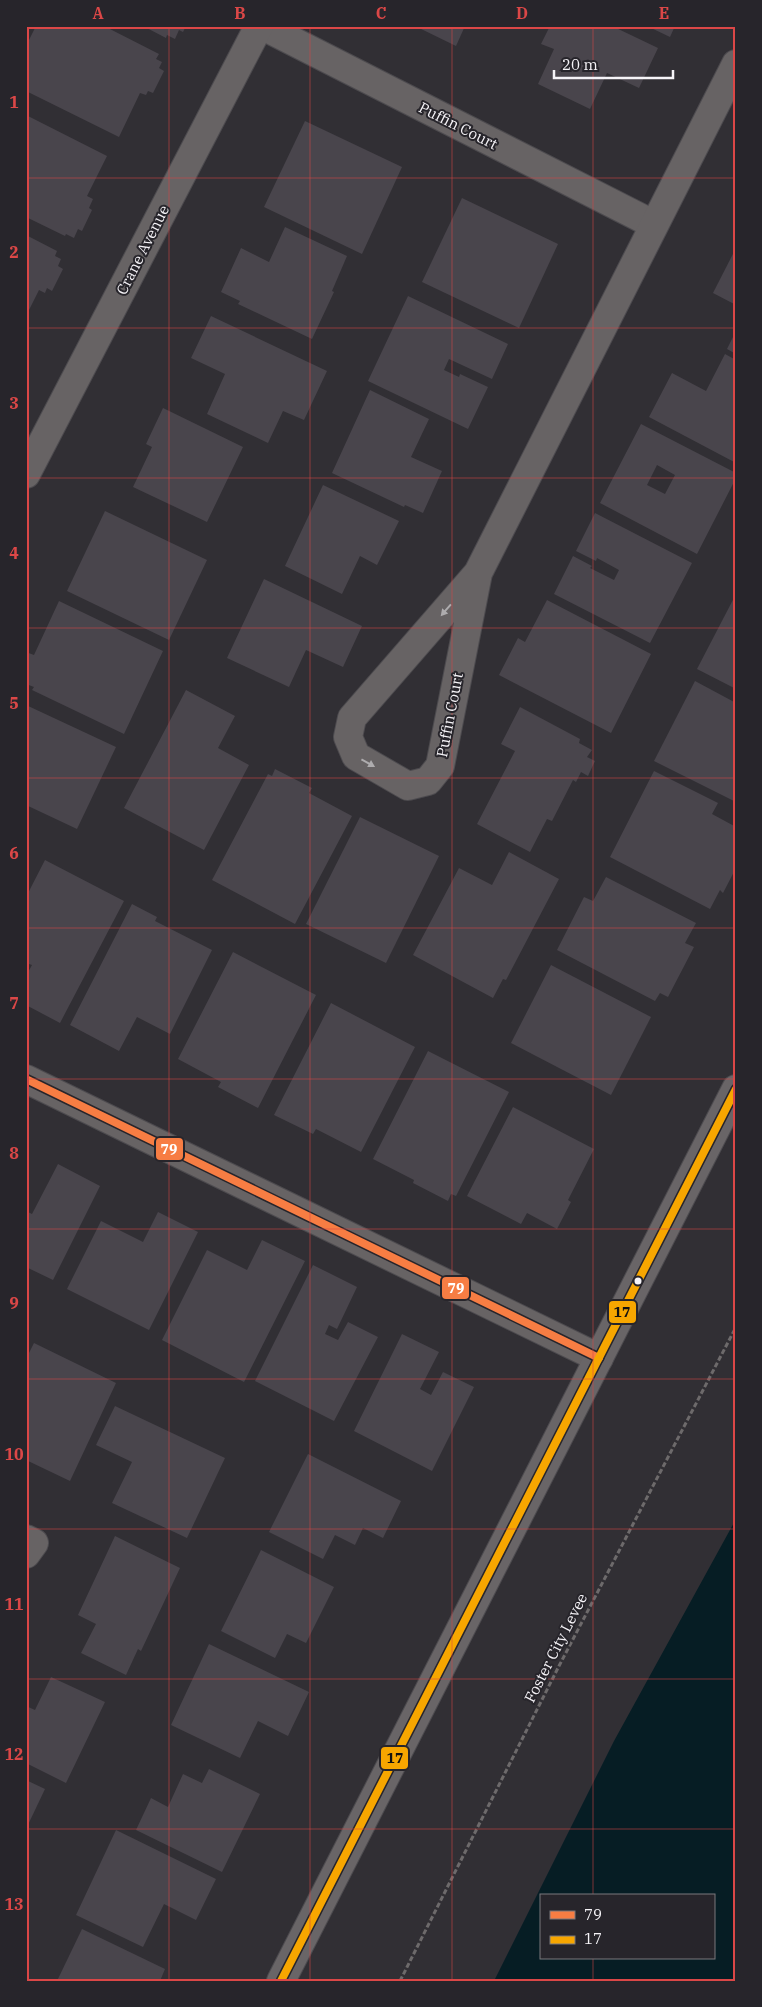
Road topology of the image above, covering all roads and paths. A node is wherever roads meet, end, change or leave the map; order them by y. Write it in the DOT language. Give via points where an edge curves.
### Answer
graph roads {
  1 [pos="259,26"];
  2 [pos="263,26"];
  3 [pos="736,64"];
  4 [pos="653,224"];
  5 [pos="26,474"];
  6 [pos="478,573"];
  7 [pos="26,1079"];
  8 [pos="736,1089"];
  9 [pos="736,1327"];
  10 [pos="599,1358"];
  11 [pos="26,1539"];
  12 [pos="26,1554"];
  13 [pos="281,1981"];
  14 [pos="400,1981"];
  1 -- 5 [label="street, Crane Avenue"];
  2 -- 4 [label="street, Puffin Court"];
  3 -- 4 [label="street, Puffin Court"];
  4 -- 6 [label="street, Puffin Court"];
  6 -- 6 [label="street, Puffin Court, one-way" via="352,718 348,738 356,756 408,786 428,781 440,766"];
  7 -- 10 [label="street"];
  8 -- 10 [label="main road"];
  9 -- 14 [label="path, Foster City Levee" via="563,1658"];
  10 -- 13 [label="main road"];
  11 -- 12 [label="street" via="34,1543"];
}
